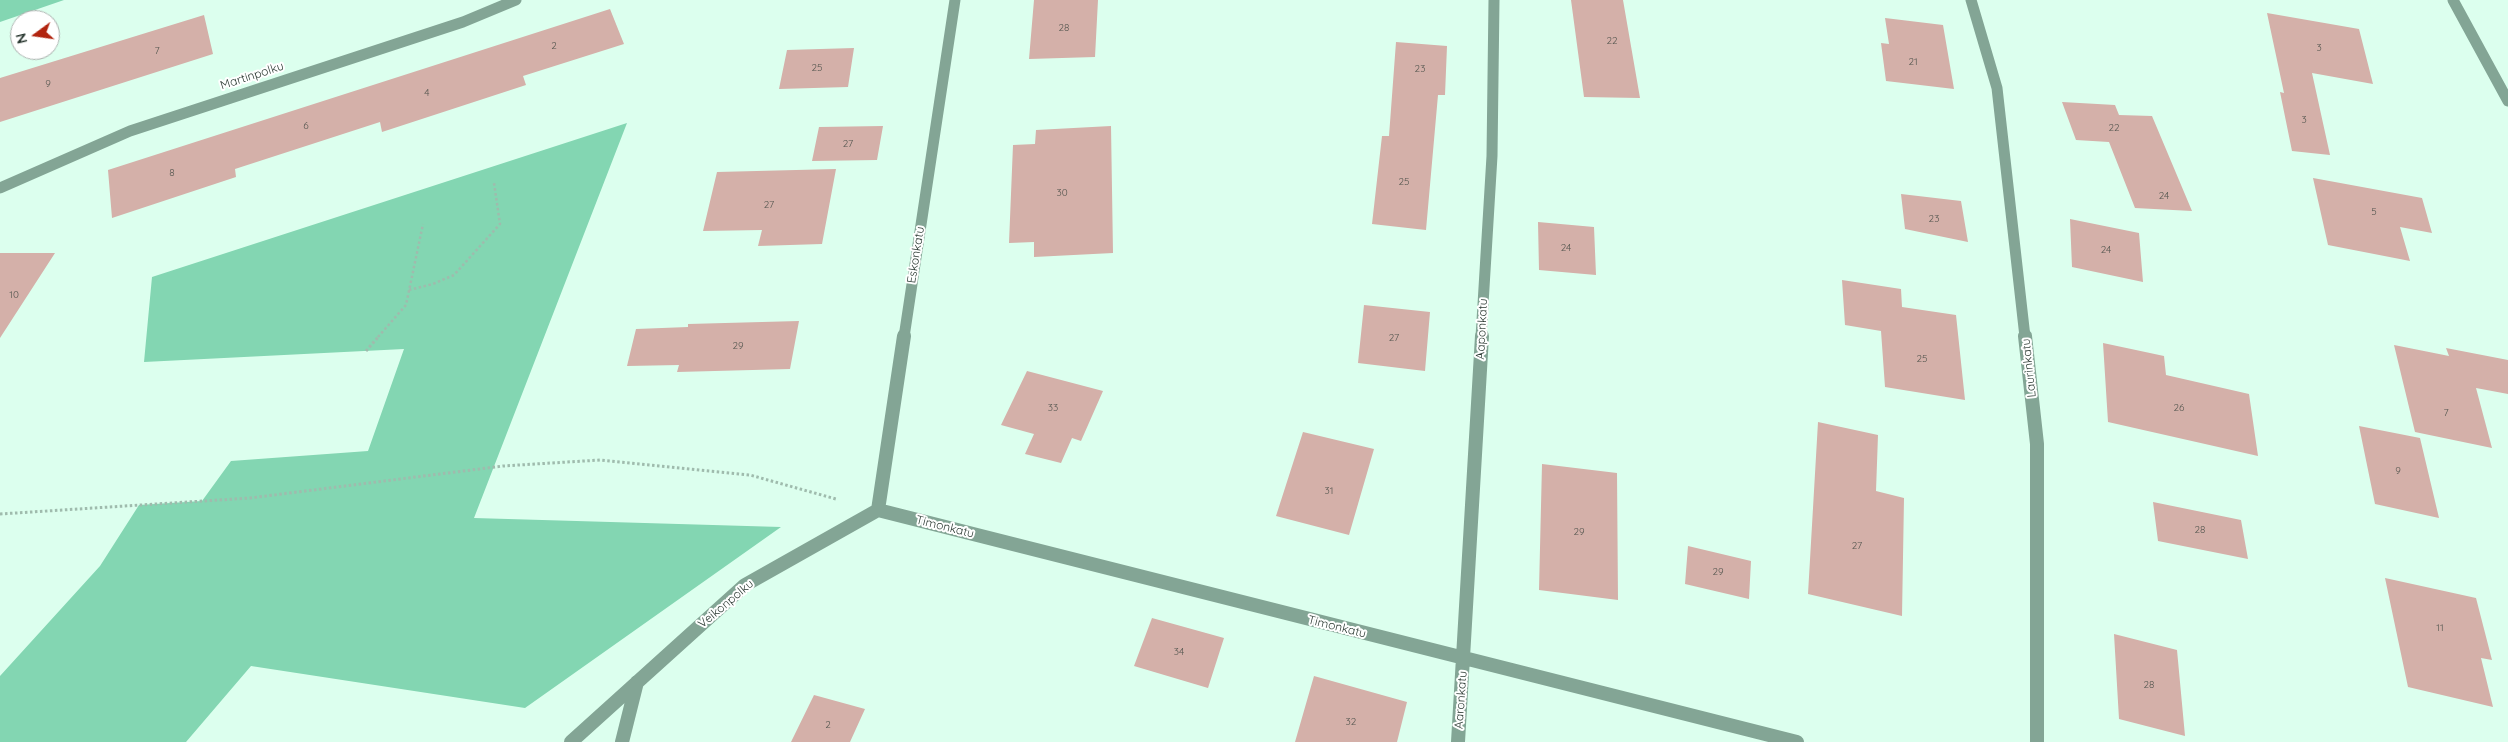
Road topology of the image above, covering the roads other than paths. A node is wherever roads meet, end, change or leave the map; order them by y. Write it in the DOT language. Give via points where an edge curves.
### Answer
graph roads {
  1 [pos="516,0"];
  2 [pos="955,0"];
  3 [pos="1494,0"];
  4 [pos="1971,0"];
  5 [pos="2453,0"];
  6 [pos="2508,101"];
  7 [pos="0,188"];
  8 [pos="878,510"];
  9 [pos="1464,659"];
  10 [pos="637,682"];
  11 [pos="570,742"];
  12 [pos="622,742"];
  13 [pos="1458,742"];
  14 [pos="1797,742"];
  15 [pos="2037,742"];
  1 -- 7 [label="street, Martinpolku" via="463,22 130,131"];
  2 -- 8 [label="street, Eskonkatu"];
  3 -- 9 [label="street, Aaponkatu" via="1492,156"];
  4 -- 15 [label="street, Laurinkatu" via="1997,88 2037,444"];
  5 -- 6 [label="street"];
  8 -- 9 [label="street, Timonkatu"];
  8 -- 10 [label="street, Veikonpolku" via="745,586"];
  9 -- 13 [label="street, Aaronkatu"];
  9 -- 14 [label="street, Timonkatu"];
  10 -- 11 [label="street, Veikonpolku"];
  10 -- 12 [label="street"];
}
